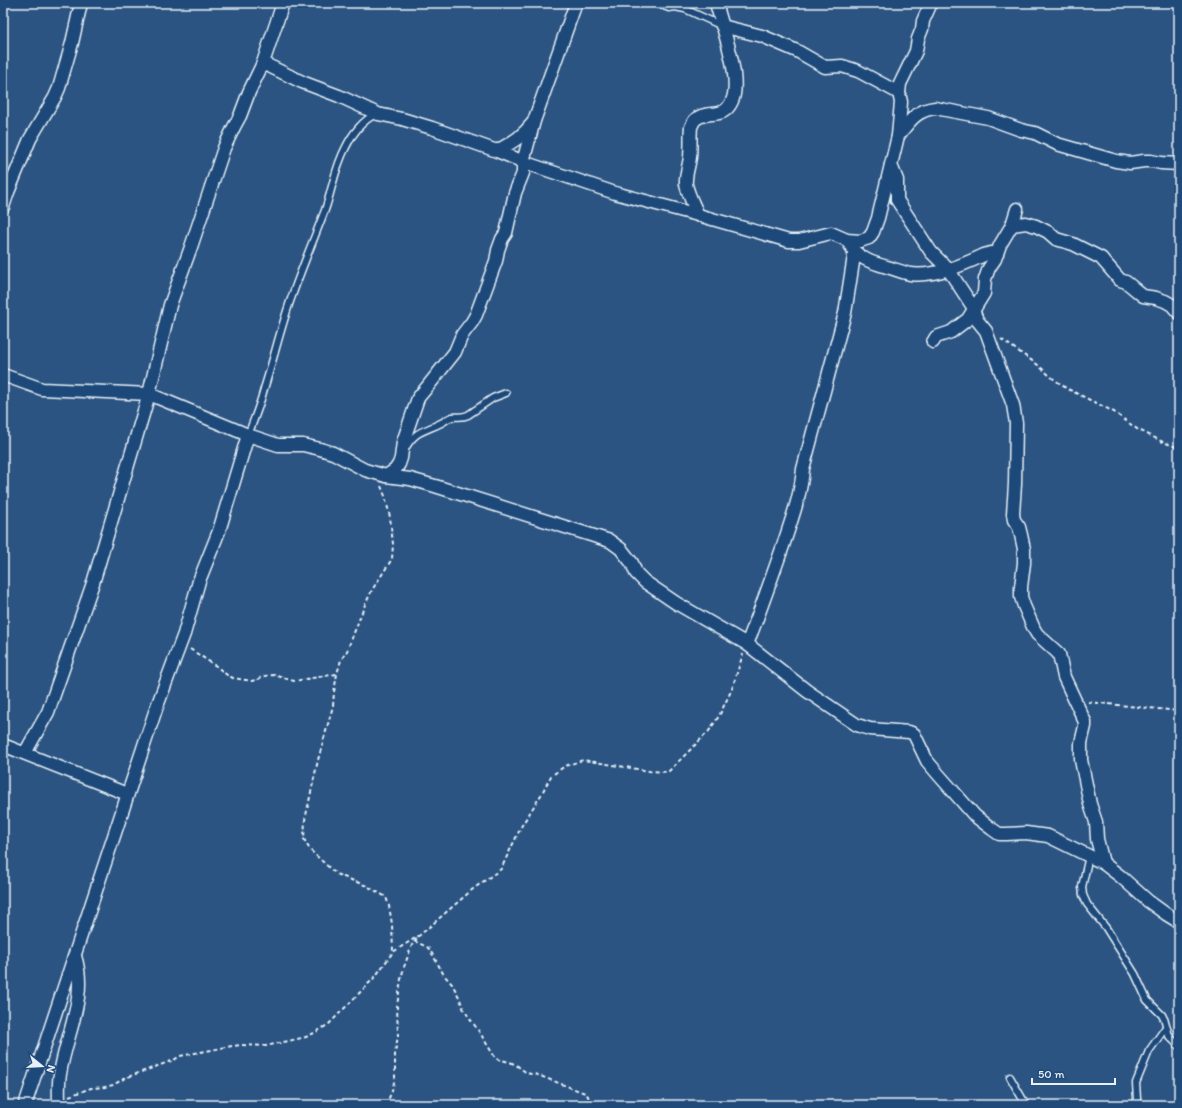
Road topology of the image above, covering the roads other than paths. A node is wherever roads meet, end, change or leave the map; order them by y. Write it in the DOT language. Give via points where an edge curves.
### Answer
graph roads {
  1 [pos="81,3"];
  2 [pos="283,3"];
  3 [pos="576,3"];
  4 [pos="656,3"];
  5 [pos="716,3"];
  6 [pos="931,3"];
  7 [pos="722,26"];
  8 [pos="263,63"];
  9 [pos="900,93"];
  10 [pos="378,114"];
  11 [pos="534,121"];
  12 [pos="898,136"];
  13 [pos="497,151"];
  14 [pos="523,162"];
  15 [pos="1179,164"];
  16 [pos="892,165"];
  17 [pos="3,207"];
  18 [pos="1017,209"];
  19 [pos="698,215"];
  20 [pos="1012,225"];
  21 [pos="847,240"];
  22 [pos="854,251"];
  23 [pos="997,254"];
  24 [pos="948,269"];
  25 [pos="973,310"];
  26 [pos="1179,313"];
  27 [pos="933,342"];
  28 [pos="3,375"];
  29 [pos="506,393"];
  30 [pos="150,394"];
  31 [pos="248,435"];
  32 [pos="401,458"];
  33 [pos="380,474"];
  34 [pos="747,644"];
  35 [pos="3,745"];
  36 [pos="25,753"];
  37 [pos="127,794"];
  38 [pos="1089,856"];
  39 [pos="1103,863"];
  40 [pos="1179,922"];
  41 [pos="75,956"];
  42 [pos="1166,1026"];
  43 [pos="1179,1046"];
  44 [pos="1010,1077"];
  45 [pos="59,1103"];
  46 [pos="25,1105"];
  47 [pos="1026,1105"];
  48 [pos="1136,1105"];
  1 -- 17 [label="street" via="59,88 30,139"];
  2 -- 8 [label="street"];
  3 -- 11 [label="street"];
  4 -- 7 [label="lane" via="669,8 685,9"];
  5 -- 7 [label="street"];
  6 -- 9 [label="street" via="922,21 916,51 900,84"];
  7 -- 9 [label="street" via="762,36 825,67 842,66 858,72"];
  7 -- 19 [label="street" via="735,76 735,90 733,100 727,109 696,119 691,126 686,182"];
  8 -- 10 [label="street"];
  8 -- 30 [label="street" via="224,148 170,305"];
  9 -- 12 [label="street"];
  10 -- 13 [label="street" via="432,128"];
  10 -- 31 [label="lane" via="364,122 341,157 292,297"];
  11 -- 13 [label="street" via="525,134"];
  11 -- 14 [label="street"];
  12 -- 15 [label="street" via="920,112 935,108 988,118 1035,133 1056,144 1116,161"];
  12 -- 16 [label="street"];
  13 -- 14 [label="street"];
  14 -- 19 [label="street" via="615,193"];
  14 -- 32 [label="street" via="523,172 514,196 506,233 476,315 462,334 455,352 418,398 403,442"];
  16 -- 21 [label="street" via="873,232 865,240"];
  16 -- 24 [label="street" via="897,180 897,200 931,252"];
  18 -- 20 [label="street"];
  19 -- 21 [label="street" via="789,241 831,233"];
  20 -- 23 [label="street"];
  20 -- 26 [label="street" via="1026,223 1036,226 1056,239 1073,244 1101,258 1120,280 1142,296 1164,301"];
  21 -- 22 [label="street"];
  22 -- 24 [label="street" via="869,262 910,274 936,273"];
  22 -- 34 [label="street" via="847,303 803,469 800,492"];
  23 -- 24 [label="street" via="984,255"];
  23 -- 25 [label="street" via="987,273 984,293"];
  24 -- 25 [label="street"];
  25 -- 27 [label="street" via="968,319 951,332 936,337"];
  25 -- 39 [label="street" via="979,324 986,331 1013,405 1016,423 1013,514 1022,535 1024,550 1021,597 1037,634 1059,654 1064,677 1085,722 1081,760"];
  28 -- 30 [label="street" via="42,389"];
  29 -- 32 [label="lane" via="468,415 450,417 418,433 409,442"];
  30 -- 31 [label="street"];
  30 -- 36 [label="street" via="93,583 48,712"];
  31 -- 33 [label="street" via="278,445 303,445 320,449 365,470"];
  31 -- 37 [label="street" via="218,531"];
  32 -- 33 [label="street" via="395,470"];
  33 -- 34 [label="street" via="435,486 610,541 621,549 645,582"];
  34 -- 38 [label="street" via="807,691 857,725 914,734 938,774 975,816 1000,834 1026,833 1048,836"];
  35 -- 36 [label="street"];
  36 -- 37 [label="street"];
  37 -- 41 [label="street"];
  38 -- 39 [label="street"];
  38 -- 42 [label="lane" via="1082,887 1087,904 1106,928 1135,974 1147,1000 1162,1015"];
  39 -- 40 [label="street" via="1148,901"];
  41 -- 45 [label="street" via="80,989 63,1057"];
  41 -- 46 [label="street"];
  42 -- 43 [label="lane" via="1169,1036"];
  42 -- 48 [label="lane" via="1149,1051 1136,1083"];
  44 -- 47 [label="lane"];
}
